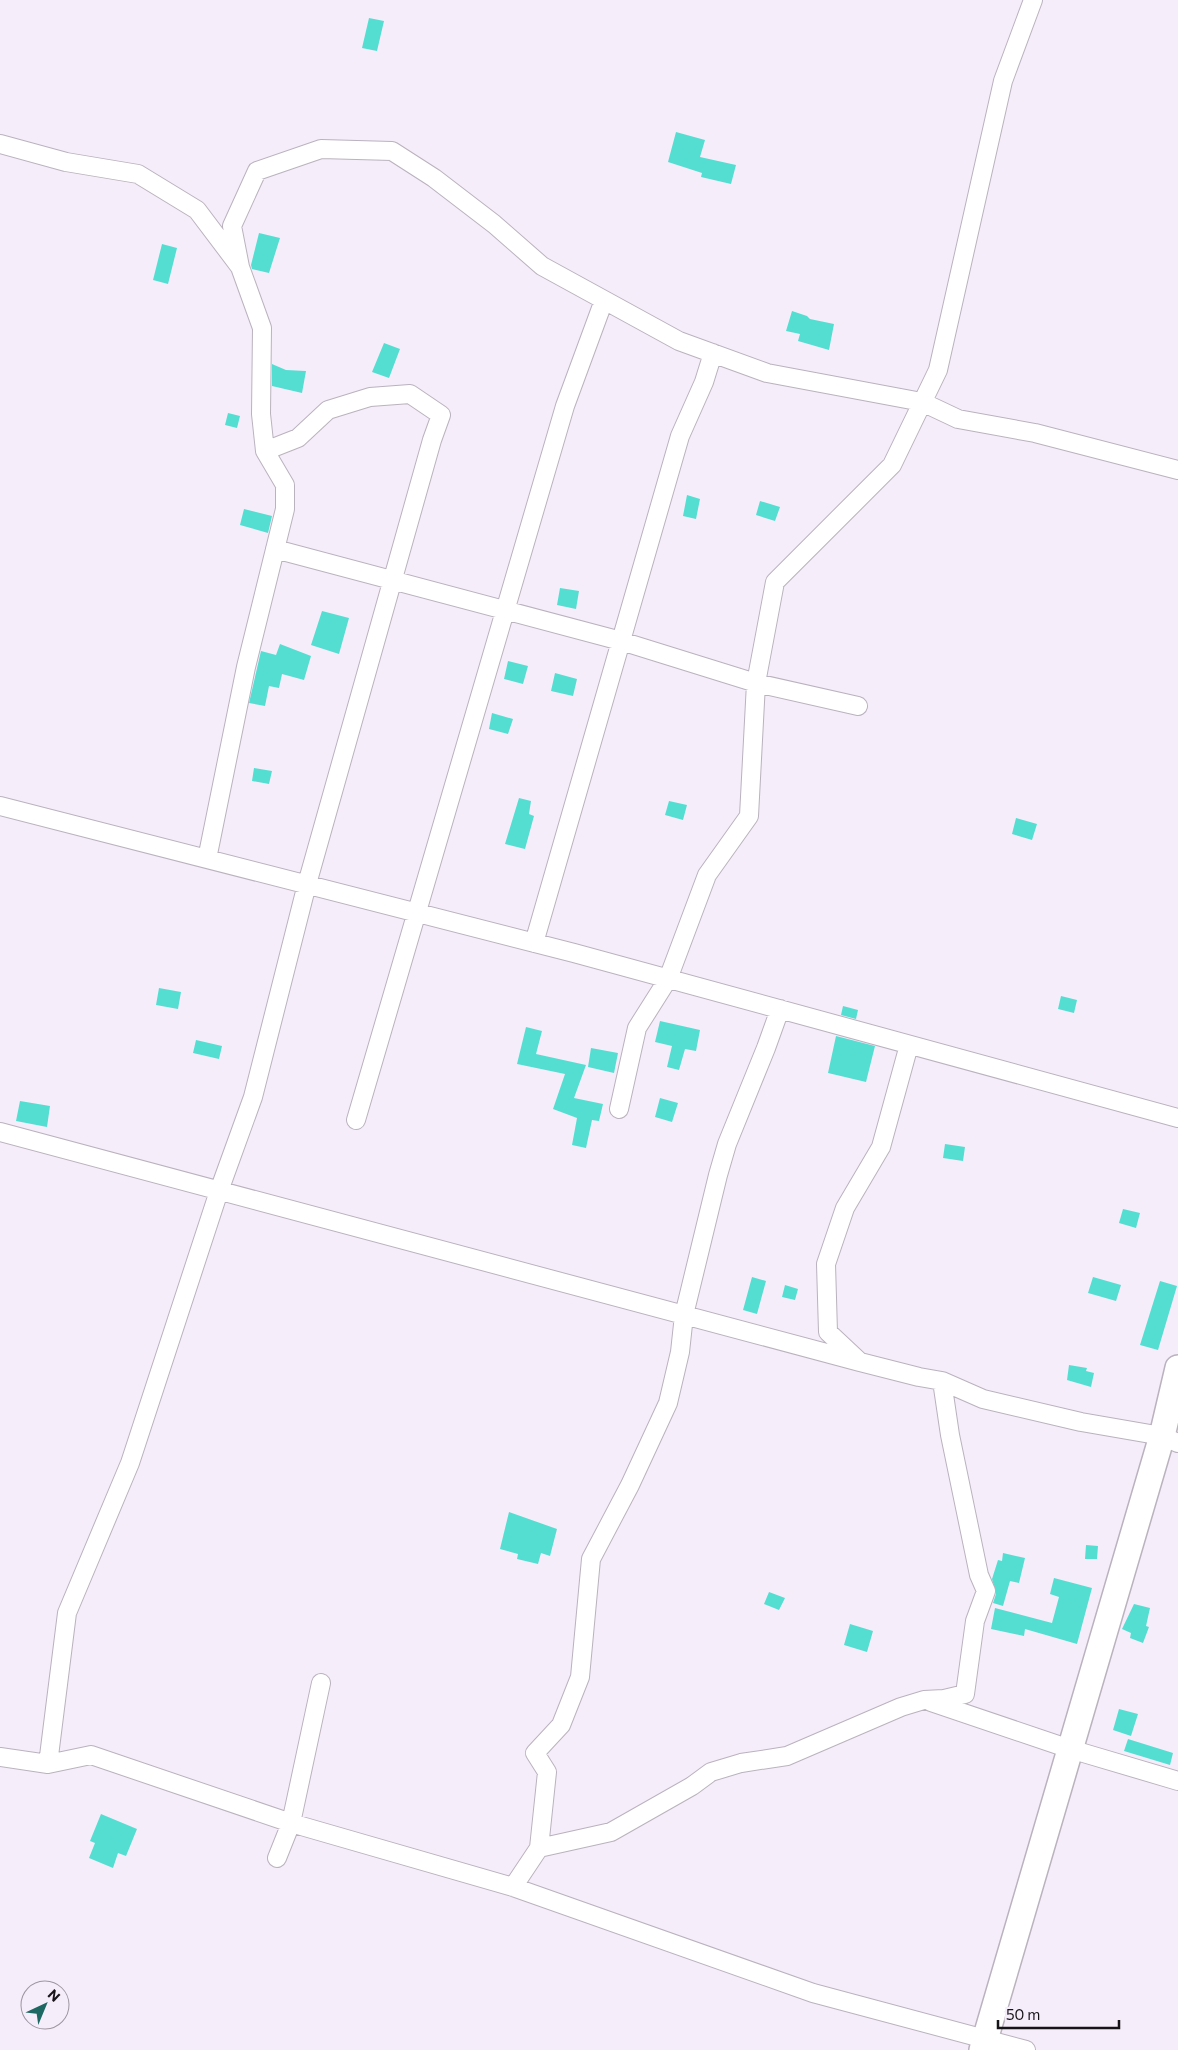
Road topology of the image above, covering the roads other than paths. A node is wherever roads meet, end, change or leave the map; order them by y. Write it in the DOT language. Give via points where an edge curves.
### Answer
graph roads {
  1 [pos="1033,0"];
  2 [pos="0,144"];
  3 [pos="240,267"];
  4 [pos="604,300"];
  5 [pos="712,353"];
  6 [pos="922,402"];
  7 [pos="265,451"];
  8 [pos="1178,470"];
  9 [pos="275,549"];
  10 [pos="393,579"];
  11 [pos="505,609"];
  12 [pos="621,641"];
  13 [pos="756,683"];
  14 [pos="858,706"];
  15 [pos="0,806"];
  16 [pos="207,859"];
  17 [pos="307,884"];
  18 [pos="417,913"];
  19 [pos="534,943"];
  20 [pos="668,979"];
  21 [pos="780,1009"];
  22 [pos="908,1044"];
  23 [pos="619,1109"];
  24 [pos="1178,1118"];
  25 [pos="356,1120"];
  26 [pos="0,1132"];
  27 [pos="219,1190"];
  28 [pos="684,1315"];
  29 [pos="860,1362"];
  30 [pos="1178,1368"];
  31 [pos="942,1381"];
  32 [pos="1170,1439"];
  33 [pos="321,1683"];
  34 [pos="924,1700"];
  35 [pos="1070,1749"];
  36 [pos="0,1757"];
  37 [pos="48,1764"];
  38 [pos="1178,1781"];
  39 [pos="290,1823"];
  40 [pos="539,1848"];
  41 [pos="277,1858"];
  42 [pos="513,1887"];
  43 [pos="983,2044"];
  44 [pos="1026,2050"];
  1 -- 6 [label="street" via="1002,81 938,370"];
  2 -- 3 [label="street" via="66,162 138,174 198,210"];
  3 -- 4 [label="street" via="232,226 257,171 321,148 392,152 434,178 542,266"];
  3 -- 7 [label="street" via="262,328 261,414"];
  4 -- 5 [label="street" via="679,341"];
  4 -- 11 [label="street" via="565,406"];
  5 -- 6 [label="street" via="767,372"];
  5 -- 12 [label="street" via="704,382 680,436"];
  6 -- 8 [label="street" via="958,419 1035,433"];
  6 -- 13 [label="street" via="892,465 775,582"];
  7 -- 9 [label="street" via="285,485 285,508"];
  7 -- 10 [label="street" via="298,438 328,410 370,397 410,394 441,414"];
  9 -- 10 [label="street"];
  9 -- 16 [label="street" via="246,667"];
  10 -- 11 [label="street"];
  10 -- 17 [label="street"];
  11 -- 12 [label="street"];
  11 -- 18 [label="street"];
  12 -- 13 [label="street"];
  12 -- 19 [label="street"];
  13 -- 14 [label="street"];
  13 -- 20 [label="street" via="749,816 706,875"];
  15 -- 16 [label="street"];
  16 -- 17 [label="street"];
  17 -- 18 [label="street"];
  17 -- 27 [label="street" via="253,1097"];
  18 -- 19 [label="street"];
  18 -- 25 [label="street"];
  19 -- 20 [label="street"];
  20 -- 21 [label="street"];
  20 -- 23 [label="street" via="637,1028"];
  21 -- 22 [label="street"];
  21 -- 28 [label="street" via="727,1144"];
  22 -- 24 [label="street"];
  22 -- 29 [label="street" via="881,1148 846,1208 826,1264 828,1332"];
  26 -- 27 [label="street"];
  27 -- 28 [label="street"];
  27 -- 37 [label="street" via="130,1463 67,1613"];
  28 -- 29 [label="street"];
  28 -- 40 [label="street" via="680,1352 668,1403 591,1559 580,1677 561,1726 535,1753 547,1772"];
  29 -- 31 [label="street"];
  30 -- 32 [label="street"];
  31 -- 32 [label="street" via="983,1399"];
  31 -- 34 [label="street" via="979,1575 986,1591 975,1622 965,1694"];
  32 -- 35 [label="street"];
  33 -- 39 [label="street"];
  34 -- 35 [label="street"];
  34 -- 40 [label="street" via="787,1756 741,1763 711,1772 611,1832"];
  35 -- 38 [label="street"];
  35 -- 43 [label="street"];
  36 -- 37 [label="street"];
  37 -- 39 [label="street" via="91,1755"];
  39 -- 41 [label="street"];
  39 -- 42 [label="street"];
  40 -- 42 [label="street"];
  42 -- 43 [label="street" via="814,1993"];
  43 -- 44 [label="street"];
}
